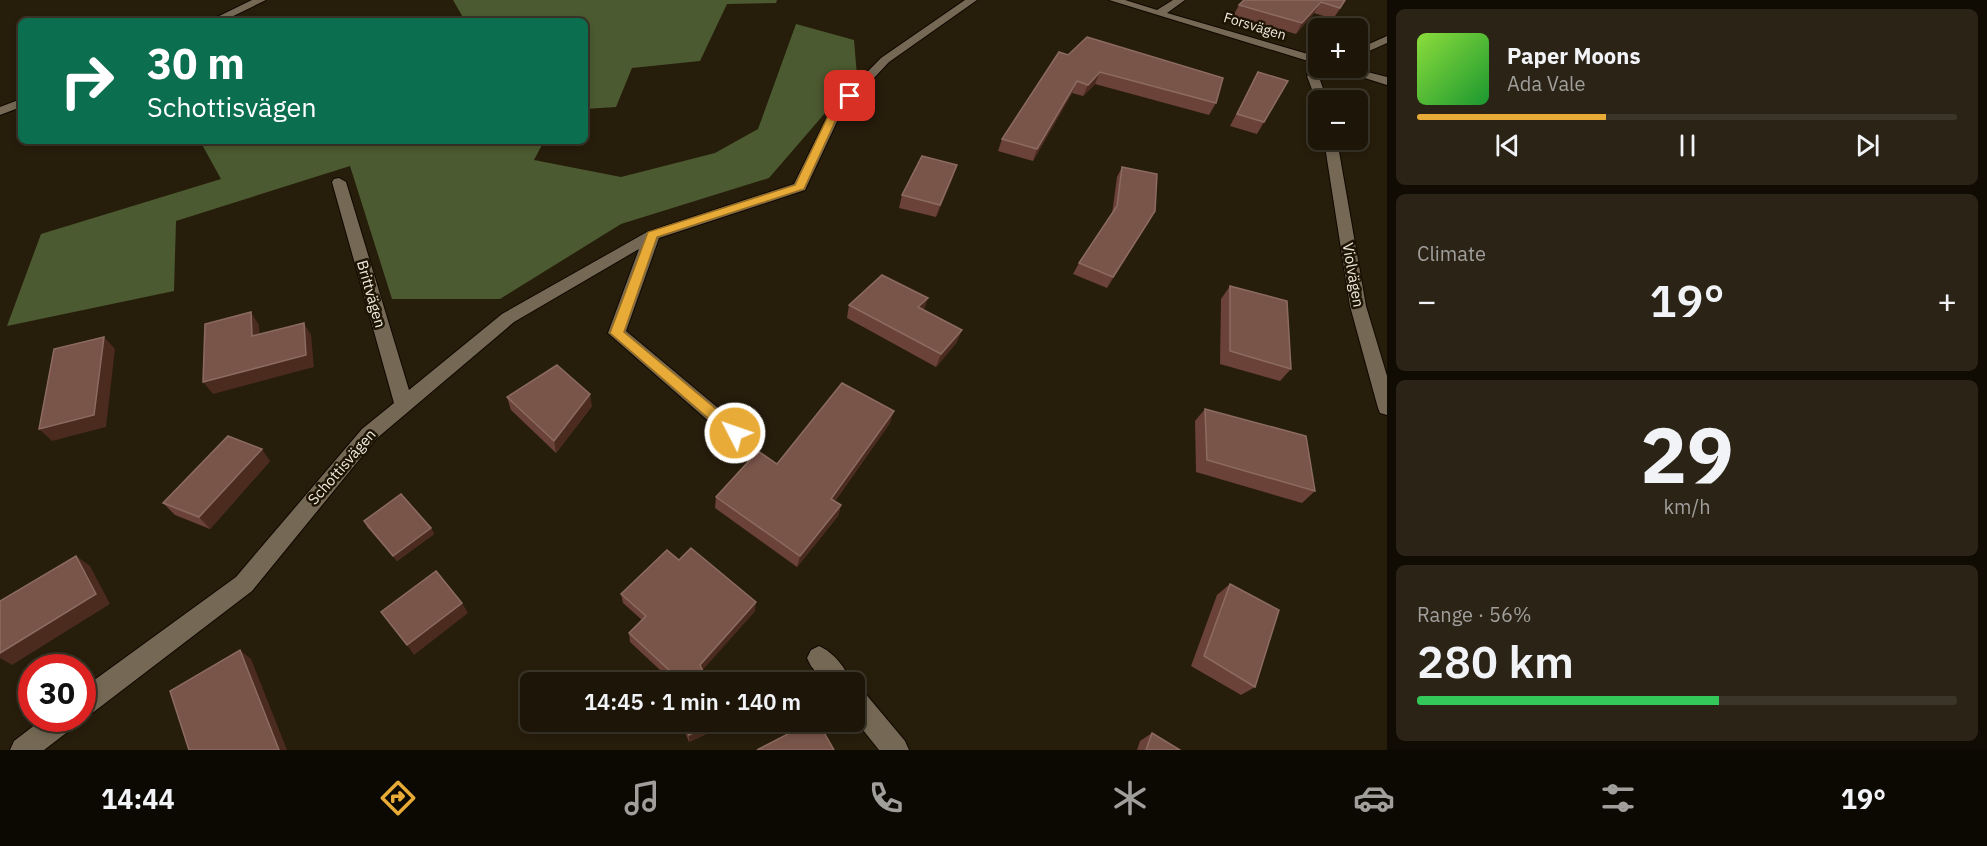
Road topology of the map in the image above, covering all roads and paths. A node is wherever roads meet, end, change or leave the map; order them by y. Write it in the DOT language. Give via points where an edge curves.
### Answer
graph roads {
  1 [pos="261,0"];
  2 [pos="972,0"];
  3 [pos="1114,0"];
  4 [pos="1180,0"];
  5 [pos="1159,13"];
  6 [pos="221,18"];
  7 [pos="1387,39"];
  8 [pos="1368,48"];
  9 [pos="1308,58"];
  10 [pos="1368,76"];
  11 [pos="1387,81"];
  12 [pos="18,104"];
  13 [pos="0,111"];
  14 [pos="1332,150"];
  15 [pos="339,182"];
  16 [pos="652,234"];
  17 [pos="404,406"];
  18 [pos="1387,408"];
  19 [pos="735,433"];
  20 [pos="819,658"];
  21 [pos="831,672"];
  22 [pos="96,695"];
  23 [pos="865,713"];
  24 [pos="47,732"];
  25 [pos="23,750"];
  26 [pos="896,750"];
  1 -- 6 [label="street"];
  2 -- 16 [label="street, Schottisvägen" via="885,60 835,112 800,187"];
  3 -- 5 [label="street, Forsvägen"];
  4 -- 5 [label="street"];
  5 -- 9 [label="street, Forsvägen"];
  7 -- 8 [label="street"];
  10 -- 11 [label="street"];
  12 -- 13 [label="street"];
  14 -- 18 [label="street, Violvägen" via="1358,306"];
  15 -- 17 [label="street, Brittvägen"];
  16 -- 17 [label="street, Schottisvägen" via="508,318"];
  16 -- 19 [label="street" via="617,333"];
  17 -- 22 [label="street, Schottisvägen" via="369,434 244,584"];
  20 -- 21 [label="street"];
  23 -- 26 [label="street"];
  24 -- 25 [label="street"];
}
